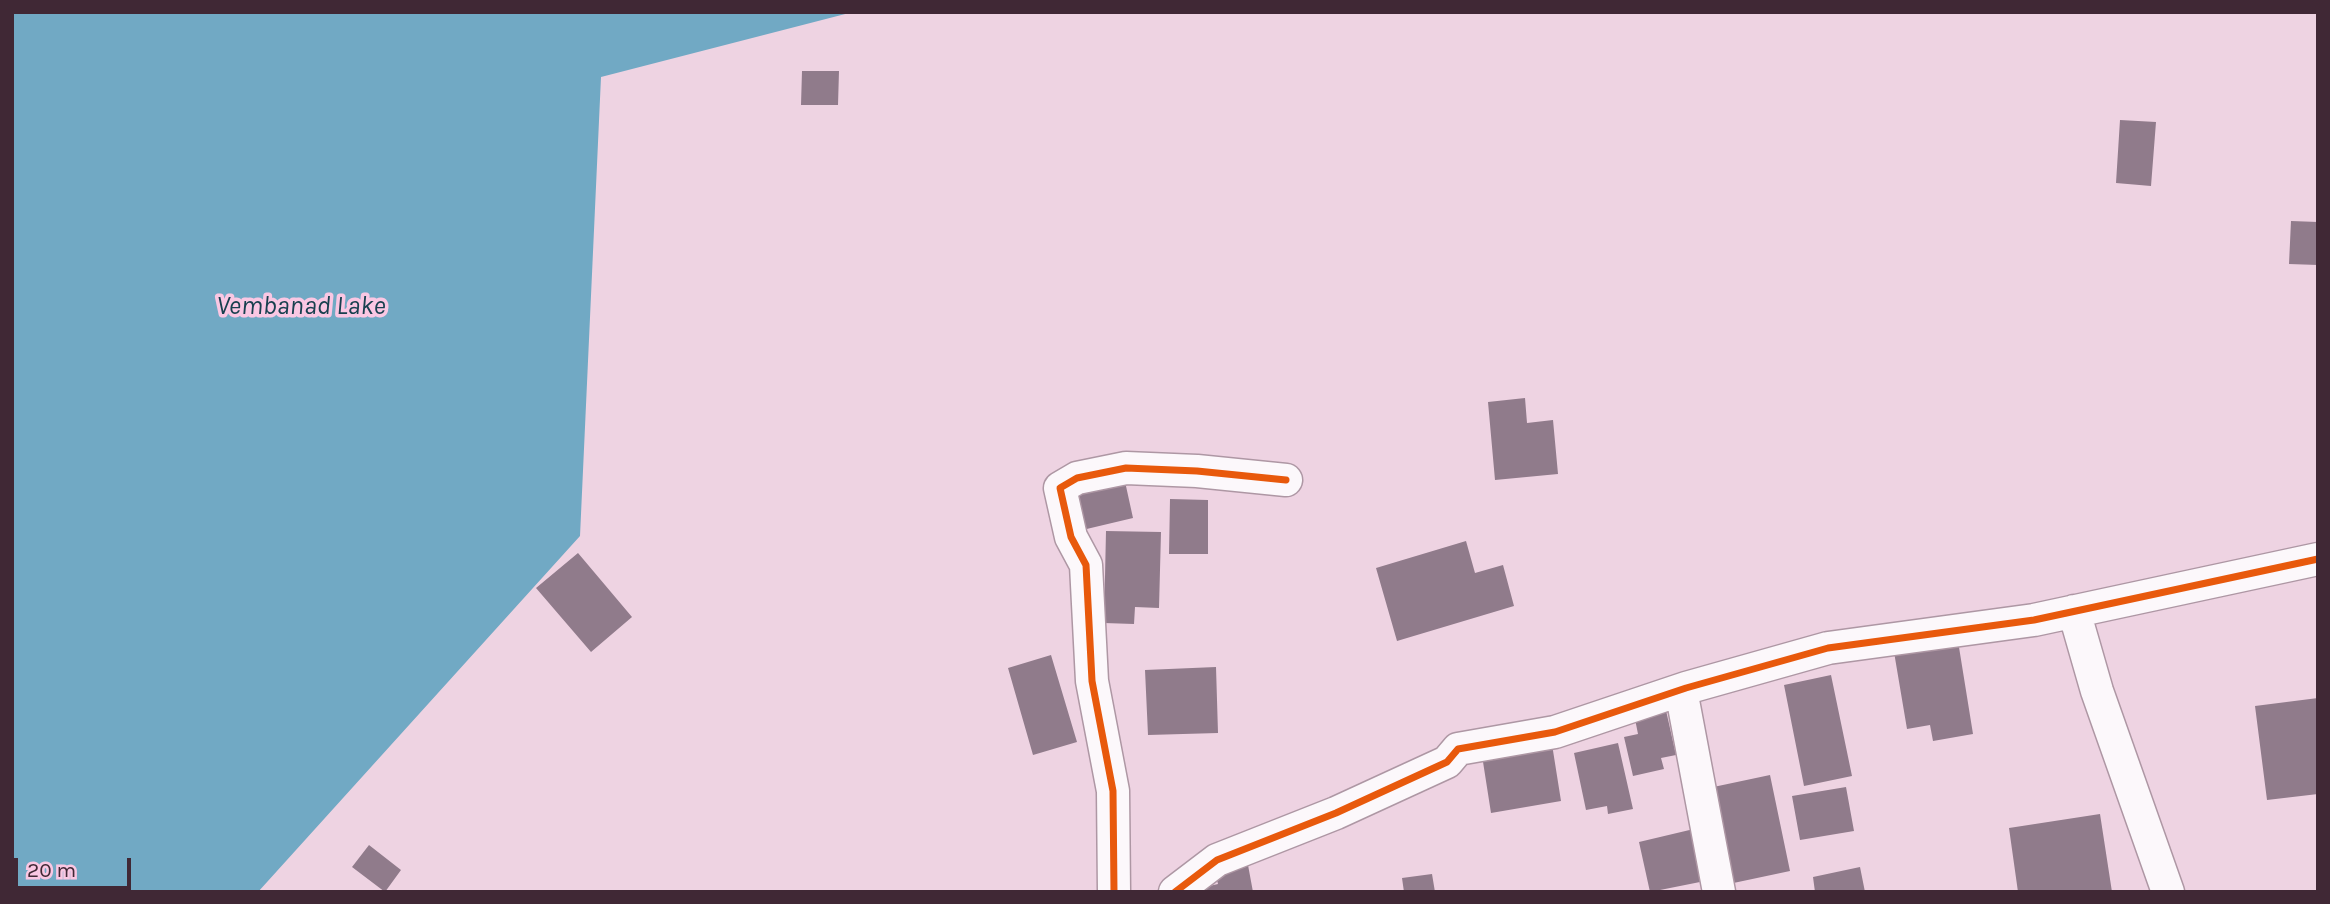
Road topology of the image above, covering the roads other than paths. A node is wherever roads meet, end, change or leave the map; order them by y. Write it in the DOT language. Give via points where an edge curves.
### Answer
graph roads {
  1 [pos="1286,480"];
  2 [pos="2318,559"];
  3 [pos="2074,611"];
  4 [pos="1681,690"];
  5 [pos="1114,892"];
  6 [pos="1175,892"];
  7 [pos="1718,892"];
  8 [pos="2168,892"];
  1 -- 5 [label="street" via="1126,468 1077,478 1060,488 1070,537 1086,565 1092,681 1113,791"];
  2 -- 3 [label="street"];
  3 -- 4 [label="street" via="1828,648"];
  3 -- 8 [label="street" via="2097,691"];
  4 -- 6 [label="street" via="1555,732 1458,749 1447,762 1398,785 1217,860"];
  4 -- 7 [label="street"];
}
